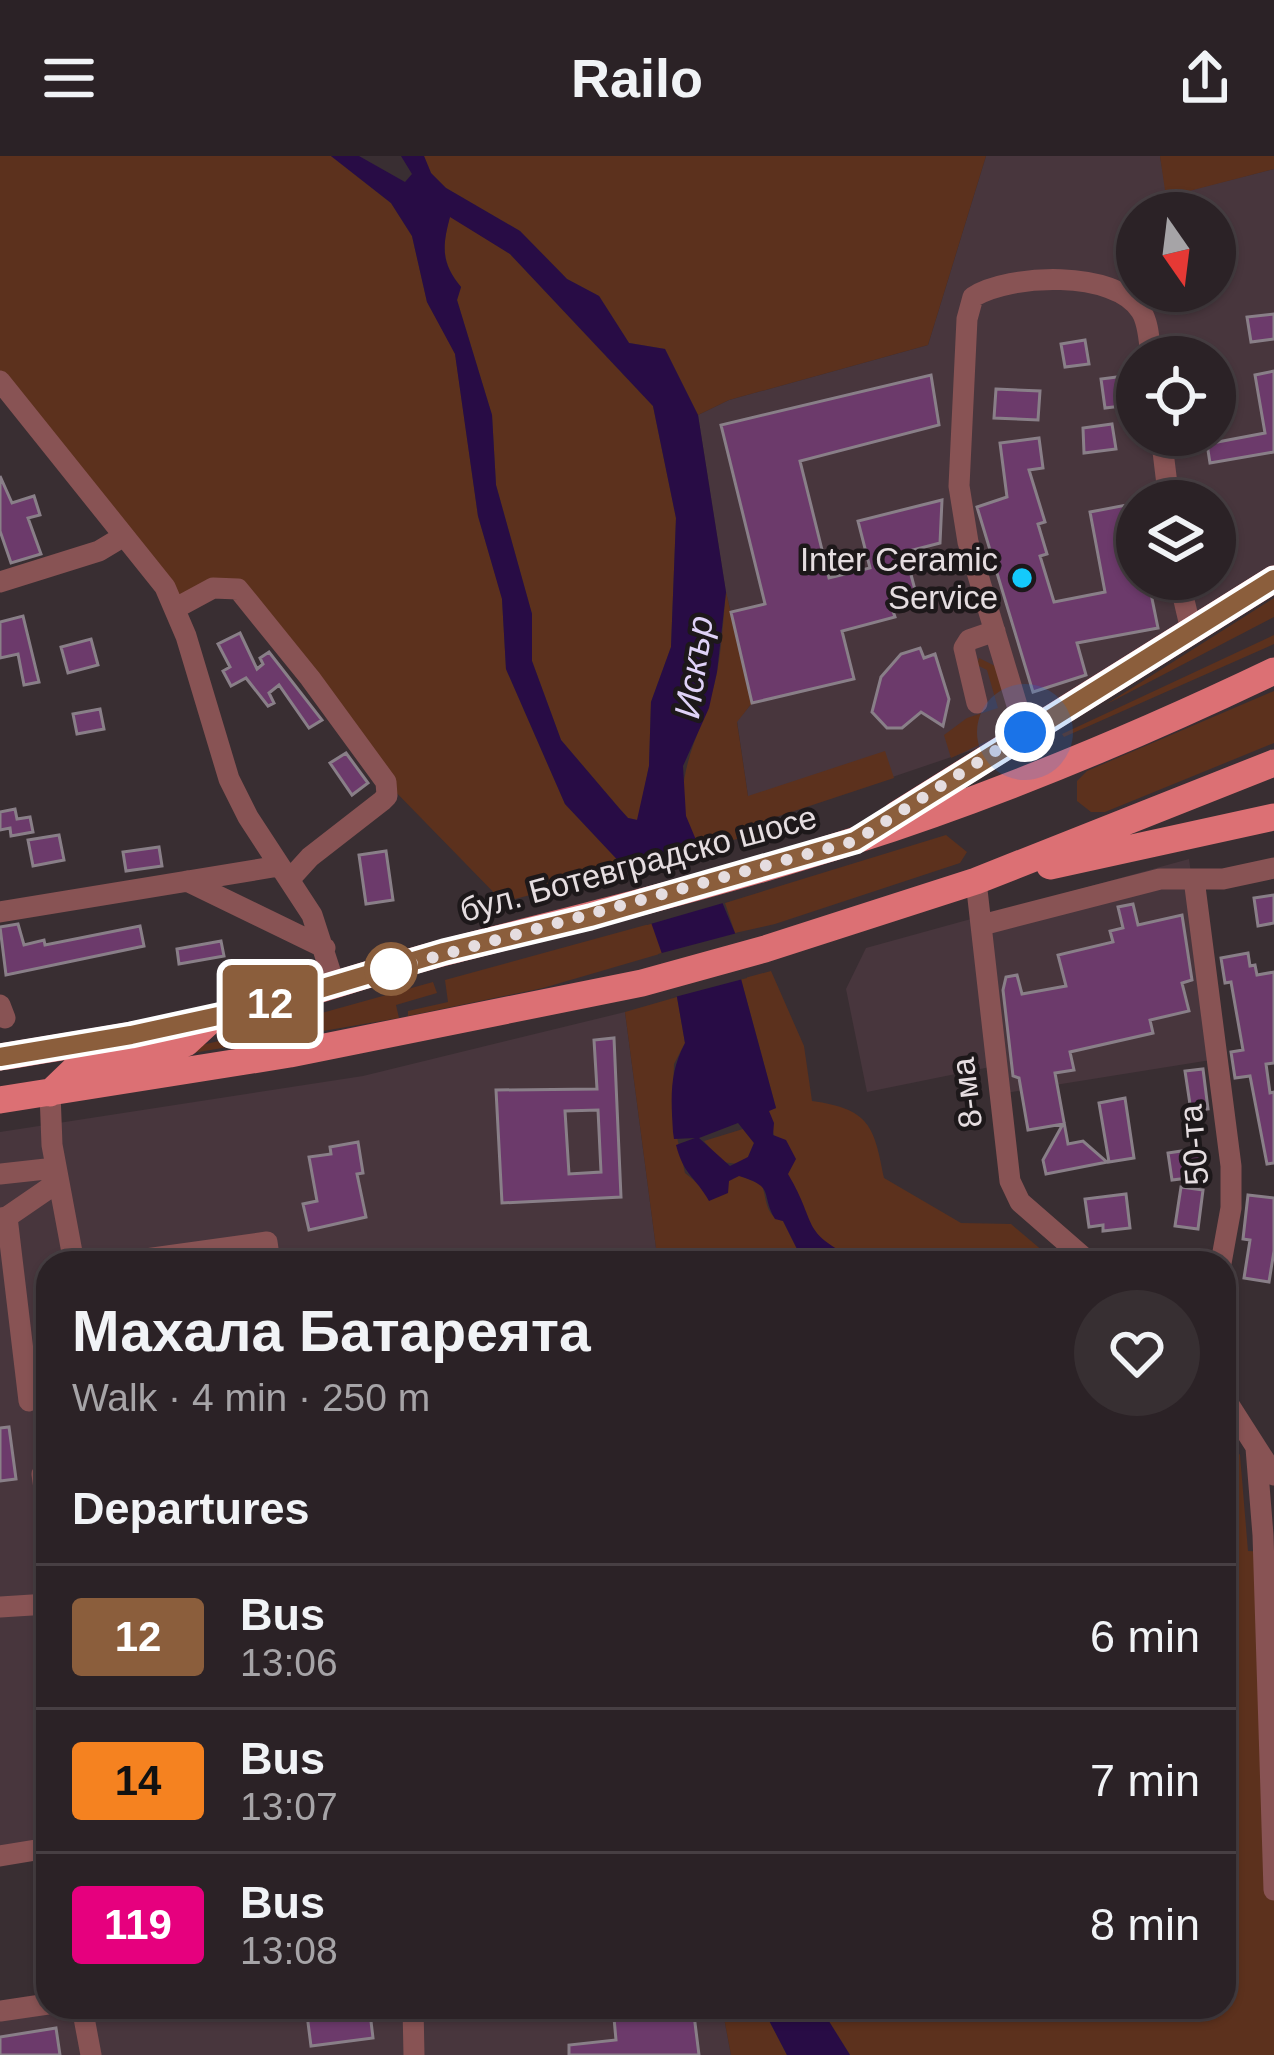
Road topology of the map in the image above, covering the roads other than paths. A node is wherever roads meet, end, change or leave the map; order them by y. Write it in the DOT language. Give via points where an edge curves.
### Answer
graph roads {
  1 [pos="1148,336"];
  2 [pos="0,381"];
  3 [pos="124,536"];
  4 [pos="1274,579"];
  5 [pos="0,581"];
  6 [pos="1183,600"];
  7 [pos="176,608"];
  8 [pos="1191,630"];
  9 [pos="995,631"];
  10 [pos="1274,671"];
  11 [pos="977,703"];
  12 [pos="1025,732"];
  13 [pos="1274,763"];
  14 [pos="1274,818"];
  15 [pos="855,841"];
  16 [pos="1274,868"];
  17 [pos="284,873"];
  18 [pos="1194,879"];
  19 [pos="187,881"];
  20 [pos="976,881"];
  21 [pos="0,912"];
  22 [pos="982,925"];
  23 [pos="326,948"];
  24 [pos="335,986"];
  25 [pos="212,1019"];
  26 [pos="0,1057"];
  27 [pos="50,1093"];
  28 [pos="0,1100"];
  29 [pos="0,1174"];
  30 [pos="57,1175"];
  31 [pos="4,1217"];
  32 [pos="72,1251"];
  33 [pos="203,1251"];
  34 [pos="268,1251"];
  35 [pos="1076,1251"];
  36 [pos="1223,1251"];
  37 [pos="29,1401"];
  38 [pos="1236,1416"];
  39 [pos="1256,1448"];
  40 [pos="1274,1475"];
  41 [pos="1269,1533"];
  42 [pos="36,1605"];
  43 [pos="0,1607"];
  44 [pos="36,1850"];
  45 [pos="0,1856"];
  46 [pos="1274,1890"];
  47 [pos="36,2006"];
  48 [pos="0,2011"];
  49 [pos="84,2019"];
  50 [pos="414,2019"];
  51 [pos="415,2019"];
  52 [pos="91,2055"];
  53 [pos="414,2055"];
  54 [pos="430,2055"];
  1 -- 9 [label="street" via="1130,298 1093,281 990,286 974,297 959,486"];
  2 -- 3 [label="street"];
  3 -- 5 [label="street"];
  3 -- 7 [label="street"];
  4 -- 8 [label="main road"];
  6 -- 8 [label="street"];
  7 -- 17 [label="street" via="230,779"];
  7 -- 17 [label="street" via="212,588 238,589 386,782 382,801"];
  8 -- 12 [label="main road"];
  9 -- 11 [label="street" via="964,648"];
  9 -- 12 [label="street"];
  10 -- 15 [label="main road, бул. Ботевградско шосе" via="1099,749"];
  12 -- 15 [label="main road"];
  13 -- 20 [label="main road"];
  14 -- 20 [label="main road"];
  15 -- 24 [label="main road, бул. Ботевградско шосе"];
  16 -- 18 [label="street"];
  17 -- 19 [label="street"];
  17 -- 23 [label="street"];
  18 -- 22 [label="street" via="1160,879"];
  18 -- 36 [label="street, 50-та" via="1231,1166"];
  19 -- 21 [label="street"];
  19 -- 23 [label="street"];
  20 -- 22 [label="street, 8-ма"];
  20 -- 27 [label="main road" via="642,983"];
  22 -- 35 [label="street, 8-ма" via="1010,1181 1020,1202"];
  23 -- 24 [label="street"];
  24 -- 25 [label="main road, бул. Ботевградско шосе"];
  25 -- 26 [label="main road, бул. Ботевградско шосе"];
  25 -- 27 [label="main road" via="187,1043 76,1068"];
  27 -- 28 [label="main road"];
  27 -- 30 [label="street"];
  29 -- 30 [label="street"];
  30 -- 31 [label="street"];
  30 -- 32 [label="street"];
  31 -- 37 [label="street"];
  33 -- 34 [label="street" via="267,1242"];
  38 -- 39 [label="street"];
  39 -- 40 [label="street"];
  39 -- 41 [label="street"];
  41 -- 46 [label="street"];
  42 -- 43 [label="street"];
  44 -- 45 [label="street"];
  47 -- 48 [label="street"];
  49 -- 52 [label="street"];
  50 -- 53 [label="street"];
  51 -- 54 [label="street"];
}
